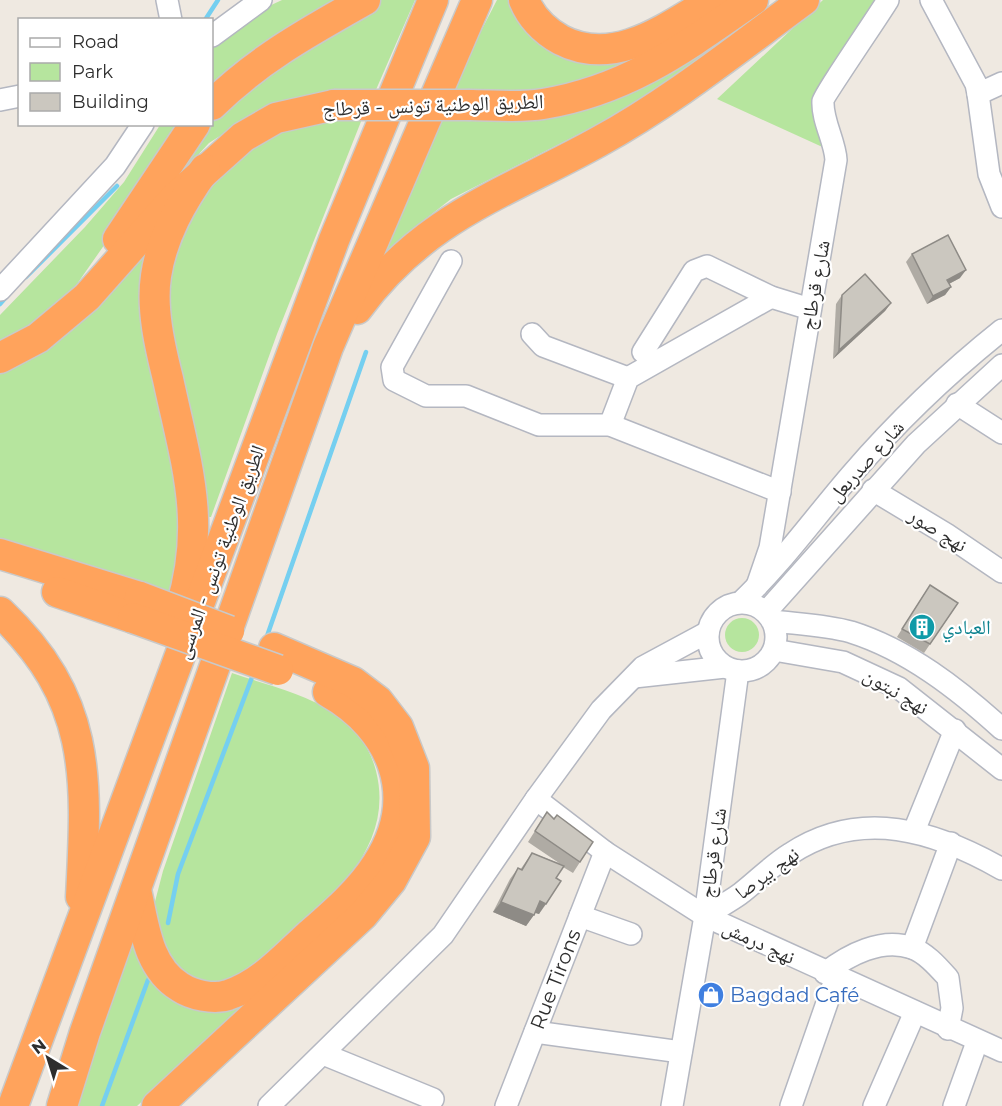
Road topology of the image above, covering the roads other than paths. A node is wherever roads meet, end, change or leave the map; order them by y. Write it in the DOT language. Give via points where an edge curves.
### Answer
graph roads {
  1 [pos="167,0"];
  2 [pos="179,0"];
  3 [pos="261,0"];
  4 [pos="365,0"];
  5 [pos="433,0"];
  6 [pos="477,0"];
  7 [pos="488,0"];
  8 [pos="524,0"];
  9 [pos="713,0"];
  10 [pos="753,0"];
  11 [pos="804,0"];
  12 [pos="888,0"];
  13 [pos="930,0"];
  14 [pos="171,18"];
  15 [pos="182,18"];
  16 [pos="213,35"];
  17 [pos="449,65"];
  18 [pos="1002,84"];
  19 [pos="978,94"];
  20 [pos="18,96"];
  21 [pos="0,100"];
  22 [pos="213,104"];
  23 [pos="142,126"];
  24 [pos="194,126"];
  25 [pos="205,169"];
  26 [pos="1002,207"];
  27 [pos="451,261"];
  28 [pos="0,290"];
  29 [pos="771,297"];
  30 [pos="810,309"];
  31 [pos="1002,330"];
  32 [pos="532,334"];
  33 [pos="38,338"];
  34 [pos="328,347"];
  35 [pos="643,352"];
  36 [pos="0,358"];
  37 [pos="1002,364"];
  38 [pos="628,378"];
  39 [pos="957,404"];
  40 [pos="610,424"];
  41 [pos="1002,433"];
  42 [pos="873,490"];
  43 [pos="780,492"];
  44 [pos="0,554"];
  45 [pos="0,572"];
  46 [pos="1002,572"];
  47 [pos="757,586"];
  48 [pos="741,602"];
  49 [pos="137,607"];
  50 [pos="0,612"];
  51 [pos="769,617"];
  52 [pos="708,632"];
  53 [pos="774,650"];
  54 [pos="276,659"];
  55 [pos="731,669"];
  56 [pos="634,677"];
  57 [pos="162,706"];
  58 [pos="1002,729"];
  59 [pos="955,730"];
  60 [pos="1002,769"];
  61 [pos="536,799"];
  62 [pos="914,831"];
  63 [pos="951,843"];
  64 [pos="605,852"];
  65 [pos="1002,869"];
  66 [pos="136,890"];
  67 [pos="580,916"];
  68 [pos="705,916"];
  69 [pos="79,925"];
  70 [pos="631,934"];
  71 [pos="912,948"];
  72 [pos="830,975"];
  73 [pos="915,1012"];
  74 [pos="948,1029"];
  75 [pos="535,1032"];
  76 [pos="977,1042"];
  77 [pos="1002,1051"];
  78 [pos="681,1052"];
  79 [pos="322,1054"];
  80 [pos="183,1082"];
  81 [pos="433,1099"];
  82 [pos="13,1106"];
  83 [pos="62,1106"];
  84 [pos="157,1106"];
  85 [pos="162,1106"];
  86 [pos="270,1106"];
  87 [pos="506,1106"];
  88 [pos="672,1106"];
  89 [pos="791,1106"];
  90 [pos="874,1106"];
  91 [pos="954,1106"];
  1 -- 14 [label="street"];
  2 -- 15 [label="street"];
  3 -- 16 [label="street"];
  4 -- 22 [label="highway" via="264,60"];
  5 -- 57 [label="highway, الطريق الوطنية تونس - المرسى" via="334,240"];
  6 -- 17 [label="highway, الطريق الوطنية تونس - المرسى"];
  7 -- 17 [label="highway"];
  8 -- 9 [label="highway" via="537,22 555,37 576,48 607,51 636,43"];
  10 -- 25 [label="highway, الطريق الوطنية تونس - قرطاج, bridge" via="644,73 591,94 540,104 334,105 276,118 243,137"];
  11 -- 34 [label="highway" via="702,75 598,142 438,227 390,268"];
  12 -- 30 [label="street, شارع قرطاج" via="824,96 836,160"];
  13 -- 19 [label="street"];
  17 -- 34 [label="highway, الطريق الوطنية تونس - المرسى"];
  18 -- 19 [label="street"];
  19 -- 26 [label="street" via="989,174"];
  20 -- 21 [label="street"];
  23 -- 28 [label="street" via="115,166"];
  24 -- 33 [label="highway" via="81,290"];
  25 -- 33 [label="highway, الطريق الوطنية تونس - قرطاج" via="87,297"];
  25 -- 57 [label="highway" via="184,198 161,251 156,278 162,356 189,479 195,531 189,581 168,650"];
  27 -- 40 [label="street" via="392,367 394,380 426,396 466,396 539,425"];
  29 -- 30 [label="street"];
  29 -- 35 [label="street" via="707,266 700,267"];
  29 -- 38 [label="street"];
  30 -- 43 [label="street, شارع قرطاج"];
  31 -- 47 [label="street, شارع صدربعل" via="896,426"];
  32 -- 38 [label="street" via="543,346"];
  33 -- 36 [label="highway, الطريق الوطنية تونس - قرطاج"];
  34 -- 66 [label="highway, الطريق الوطنية تونس - المرسى"];
  37 -- 39 [label="street, شارع صدربعل"];
  38 -- 40 [label="street"];
  39 -- 41 [label="street"];
  39 -- 42 [label="street, شارع صدربعل"];
  40 -- 43 [label="street"];
  42 -- 46 [label="street, نهج صور"];
  42 -- 51 [label="street, شارع صدربعل"];
  43 -- 47 [label="street, شارع قرطاج" via="770,548"];
  44 -- 49 [label="highway"];
  45 -- 49 [label="highway"];
  47 -- 48 [label="street, شارع صدربعل"];
  48 -- 51 [label="street" via="754,605"];
  48 -- 52 [label="street" via="719,611"];
  49 -- 54 [label="highway, bridge"];
  50 -- 69 [label="highway" via="56,682 82,759 85,800"];
  51 -- 53 [label="street" via="776,635"];
  51 -- 58 [label="street, نهج نبتون" via="870,639 959,690"];
  52 -- 55 [label="street" via="715,658"];
  52 -- 56 [label="street" via="657,658"];
  53 -- 55 [label="street" via="759,666"];
  53 -- 59 [label="street, نهج نبتون" via="832,660 865,671 899,688"];
  54 -- 66 [label="highway" via="350,705 370,723 385,745 396,774 399,806 391,837 378,864 348,901 260,980 226,996 204,996 180,987 162,970 148,943"];
  54 -- 80 [label="highway" via="353,682 378,701 398,726 414,768 415,837 391,881 363,915"];
  55 -- 56 [label="street"];
  55 -- 68 [label="street, شارع قرطاج"];
  56 -- 61 [label="street" via="601,710"];
  57 -- 69 [label="highway, الطريق الوطنية تونس - المرسى"];
  59 -- 60 [label="street, نهج نبتون"];
  59 -- 62 [label="street"];
  61 -- 64 [label="street, نهج درمش"];
  61 -- 79 [label="street" via="442,935"];
  62 -- 63 [label="street, نهج بيرصا"];
  62 -- 68 [label="street, نهج بيرصا" via="872,827 824,837 792,852"];
  63 -- 65 [label="street, نهج بيرصا"];
  63 -- 71 [label="street"];
  64 -- 67 [label="street, Rue Tirons"];
  64 -- 68 [label="street, نهج درمش"];
  66 -- 83 [label="highway, الطريق الوطنية تونس - المرسى"];
  67 -- 70 [label="street"];
  67 -- 75 [label="street, Rue Tirons"];
  68 -- 72 [label="street, نهج درمش"];
  68 -- 78 [label="street, شارع قرطاج"];
  69 -- 82 [label="highway, الطريق الوطنية تونس - المرسى"];
  71 -- 72 [label="street" via="890,945 864,950 838,963"];
  71 -- 74 [label="street" via="948,978 952,1008"];
  72 -- 73 [label="street, نهج درمش"];
  72 -- 89 [label="street"];
  73 -- 74 [label="street, نهج درمش"];
  73 -- 90 [label="street"];
  74 -- 76 [label="street, نهج درمش"];
  75 -- 78 [label="street"];
  75 -- 87 [label="street, Rue Tirons"];
  76 -- 77 [label="street, نهج درمش"];
  76 -- 91 [label="street"];
  78 -- 88 [label="street, شارع قرطاج"];
  79 -- 81 [label="street"];
  79 -- 86 [label="street"];
  80 -- 84 [label="highway"];
  80 -- 85 [label="highway"];
}
